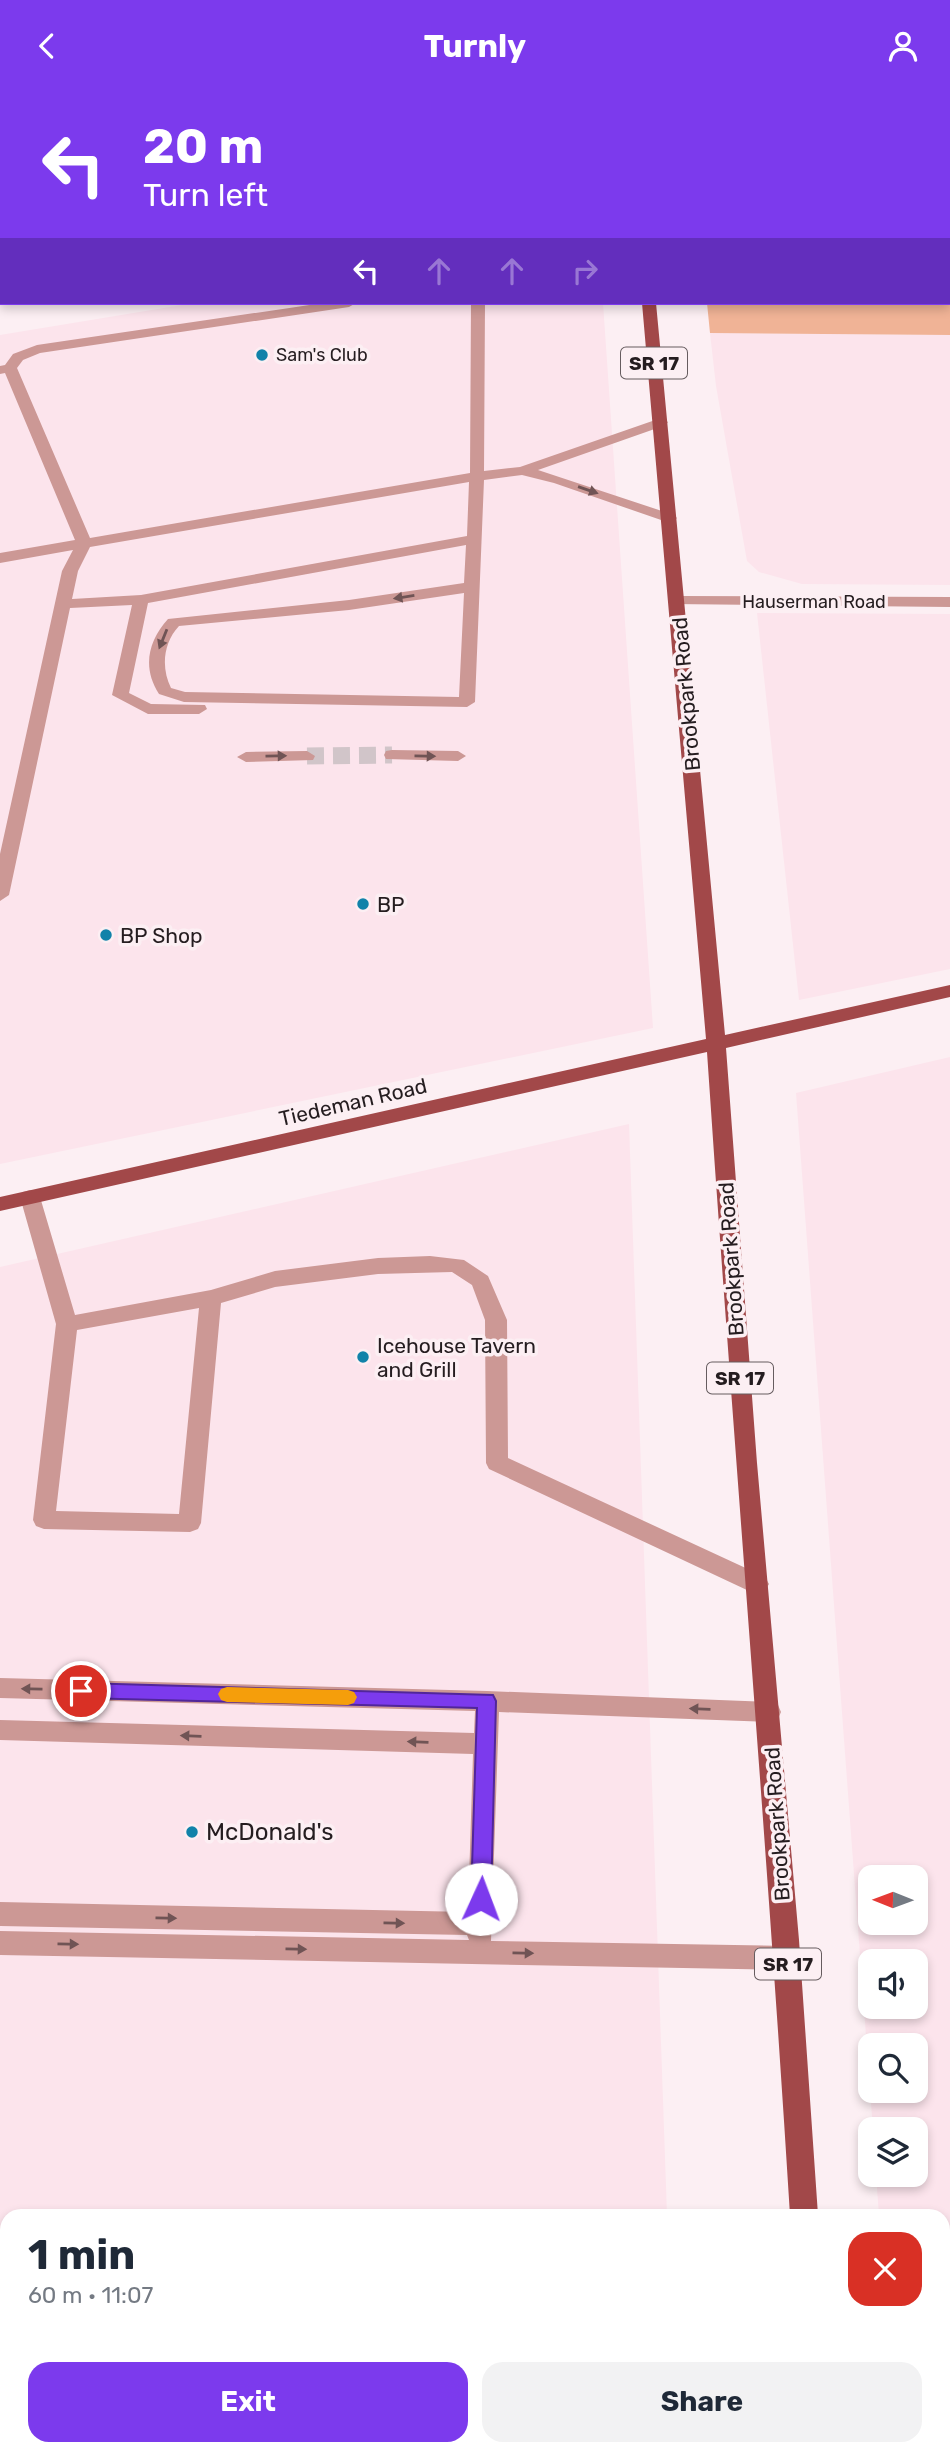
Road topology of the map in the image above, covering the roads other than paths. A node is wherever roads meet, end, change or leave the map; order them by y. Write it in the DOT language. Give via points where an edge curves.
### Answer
graph roads {
  1 [pos="335,305"];
  2 [pos="478,305"];
  3 [pos="649,305"];
  4 [pos="5,369"];
  5 [pos="661,422"];
  6 [pos="522,471"];
  7 [pos="477,476"];
  8 [pos="669,518"];
  9 [pos="474,538"];
  10 [pos="83,543"];
  11 [pos="0,558"];
  12 [pos="471,587"];
  13 [pos="141,600"];
  14 [pos="678,601"];
  15 [pos="950,602"];
  16 [pos="63,604"];
  17 [pos="466,708"];
  18 [pos="392,755"];
  19 [pos="307,756"];
  20 [pos="458,756"];
  21 [pos="246,757"];
  22 [pos="0,895"];
  23 [pos="950,991"];
  24 [pos="716,1044"];
  25 [pos="30,1197"];
  26 [pos="0,1204"];
  27 [pos="211,1298"];
  28 [pos="66,1324"];
  29 [pos="757,1584"];
  30 [pos="0,1689"];
  31 [pos="487,1701"];
  32 [pos="769,1712"];
  33 [pos="0,1730"];
  34 [pos="486,1744"];
  35 [pos="0,1914"];
  36 [pos="480,1924"];
  37 [pos="0,1943"];
  38 [pos="480,1952"];
  39 [pos="788,1958"];
  40 [pos="804,2209"];
  1 -- 4 [label="street" via="37,349"];
  2 -- 7 [label="street"];
  3 -- 5 [label="main road, Brookpark Road / SR 17"];
  4 -- 10 [label="street"];
  5 -- 6 [label="street"];
  5 -- 8 [label="main road, Brookpark Road / SR 17"];
  6 -- 7 [label="street"];
  6 -- 8 [label="street, one-way"];
  7 -- 9 [label="street"];
  7 -- 10 [label="street"];
  8 -- 14 [label="main road, Brookpark Road / SR 17"];
  9 -- 12 [label="street"];
  9 -- 13 [label="street"];
  10 -- 11 [label="street"];
  10 -- 16 [label="street" via="70,571"];
  12 -- 17 [label="street"];
  12 -- 17 [label="street, one-way" via="349,605 174,622 161,639 156,663 157,680 165,691 184,697"];
  13 -- 16 [label="street"];
  13 -- 17 [label="street" via="120,695 148,709"];
  14 -- 15 [label="street, Hauserman Road"];
  14 -- 24 [label="main road, Brookpark Road / SR 17"];
  16 -- 22 [label="street"];
  18 -- 20 [label="street, one-way"];
  21 -- 19 [label="street, one-way"];
  23 -- 24 [label="main road"];
  24 -- 25 [label="main road, Tiedeman Road"];
  24 -- 29 [label="main road, Brookpark Road / SR 17"];
  25 -- 26 [label="main road, Tiedeman Road"];
  25 -- 28 [label="street"];
  27 -- 28 [label="street"];
  27 -- 28 [label="street" via="190,1523 44,1520"];
  27 -- 29 [label="street" via="275,1279 378,1266 457,1265 481,1281 496,1320 497,1463"];
  29 -- 32 [label="main road, Brookpark Road / SR 17"];
  31 -- 30 [label="street, one-way"];
  32 -- 31 [label="street, one-way"];
  31 -- 34 [label="street"];
  32 -- 39 [label="main road, Brookpark Road / SR 17"];
  34 -- 33 [label="street, one-way"];
  34 -- 36 [label="street"];
  35 -- 36 [label="street, one-way"];
  36 -- 38 [label="street"];
  37 -- 38 [label="street, one-way"];
  38 -- 39 [label="street, one-way"];
  39 -- 40 [label="main road, Brookpark Road / SR 17"];
}
